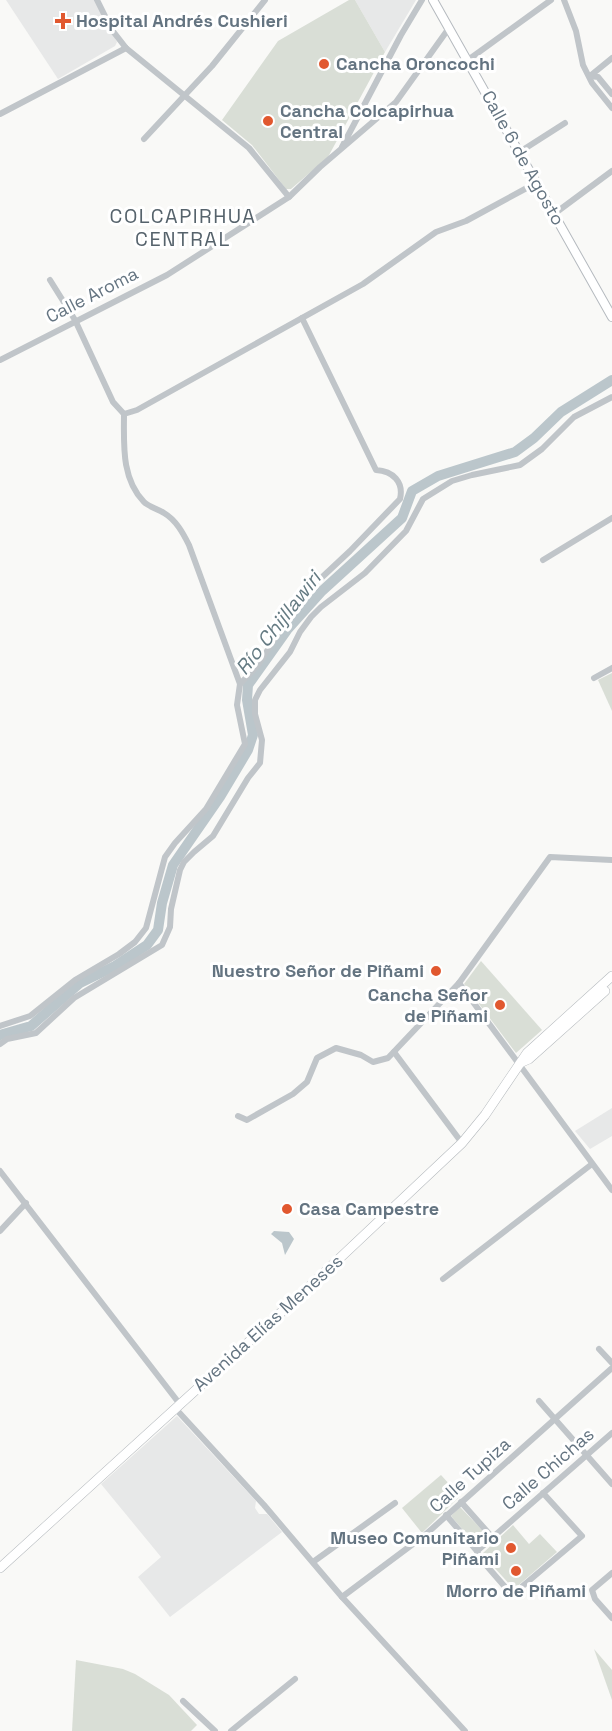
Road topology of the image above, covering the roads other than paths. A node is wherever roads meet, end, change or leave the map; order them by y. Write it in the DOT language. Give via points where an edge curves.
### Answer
graph roads {
  1 [pos="97,0"];
  2 [pos="266,0"];
  3 [pos="422,0"];
  4 [pos="433,0"];
  5 [pos="551,0"];
  6 [pos="564,0"];
  7 [pos="449,28"];
  8 [pos="126,48"];
  9 [pos="612,58"];
  10 [pos="468,60"];
  11 [pos="590,76"];
  12 [pos="612,94"];
  13 [pos="186,96"];
  14 [pos="612,108"];
  15 [pos="0,114"];
  16 [pos="565,123"];
  17 [pos="144,139"];
  18 [pos="341,150"];
  19 [pos="518,153"];
  20 [pos="612,171"];
  21 [pos="536,183"];
  22 [pos="289,197"];
  23 [pos="554,214"];
  24 [pos="50,280"];
  25 [pos="612,317"];
  26 [pos="302,318"];
  27 [pos="75,320"];
  28 [pos="0,360"];
  29 [pos="612,397"];
  30 [pos="124,414"];
  31 [pos="612,518"];
  32 [pos="543,560"];
  33 [pos="612,668"];
  34 [pos="594,678"];
  35 [pos="240,684"];
  36 [pos="612,860"];
  37 [pos="612,976"];
  38 [pos="459,983"];
  39 [pos="612,985"];
  40 [pos="0,1026"];
  41 [pos="0,1044"];
  42 [pos="394,1052"];
  43 [pos="520,1063"];
  44 [pos="238,1116"];
  45 [pos="462,1143"];
  46 [pos="592,1164"];
  47 [pos="0,1171"];
  48 [pos="612,1190"];
  49 [pos="26,1203"];
  50 [pos="0,1231"];
  51 [pos="443,1279"];
  52 [pos="599,1349"];
  53 [pos="612,1363"];
  54 [pos="612,1368"];
  55 [pos="538,1401"];
  56 [pos="177,1406"];
  57 [pos="555,1419"];
  58 [pos="612,1433"];
  59 [pos="586,1455"];
  60 [pos="612,1484"];
  61 [pos="543,1492"];
  62 [pos="461,1502"];
  63 [pos="395,1503"];
  64 [pos="446,1515"];
  65 [pos="492,1538"];
  66 [pos="477,1551"];
  67 [pos="313,1562"];
  68 [pos="0,1568"];
  69 [pos="612,1573"];
  70 [pos="342,1597"];
  71 [pos="612,1617"];
  72 [pos="295,1679"];
  73 [pos="183,1701"];
  74 [pos="215,1731"];
  75 [pos="231,1731"];
  76 [pos="465,1731"];
  1 -- 8 [label="street"];
  2 -- 13 [label="street"];
  3 -- 18 [label="street"];
  4 -- 7 [label="main road, Calle 6 de Agosto"];
  5 -- 10 [label="street"];
  6 -- 11 [label="street" via="583,65"];
  7 -- 10 [label="main road, Calle 6 de Agosto"];
  7 -- 18 [label="street, Calle Aroma" via="396,102"];
  8 -- 13 [label="street"];
  8 -- 15 [label="street"];
  9 -- 11 [label="street"];
  10 -- 19 [label="main road, Calle 6 de Agosto"];
  11 -- 12 [label="street" via="598,77"];
  11 -- 14 [label="street"];
  13 -- 17 [label="street"];
  13 -- 22 [label="street" via="249,148"];
  16 -- 19 [label="street"];
  18 -- 22 [label="street, Calle Aroma"];
  19 -- 21 [label="main road, Calle 6 de Agosto"];
  20 -- 23 [label="street"];
  21 -- 23 [label="main road, Calle 6 de Agosto"];
  21 -- 26 [label="street" via="466,221 436,232 363,284"];
  22 -- 27 [label="street, Calle Aroma" via="167,274"];
  23 -- 25 [label="main road, Calle 6 de Agosto"];
  24 -- 27 [label="street"];
  26 -- 30 [label="street"];
  26 -- 35 [label="street" via="376,471 392,474 402,491 400,499 302,596 258,664"];
  27 -- 28 [label="street, Calle Aroma"];
  27 -- 30 [label="street" via="113,402"];
  29 -- 41 [label="street" via="574,417 520,465 452,481 423,499 406,531 365,573 311,617 255,700 262,740 260,763 213,836 184,862 170,927 162,945 74,998 36,1033"];
  30 -- 35 [label="street" via="124,461 134,486 144,503 167,514 180,528"];
  31 -- 32 [label="street"];
  33 -- 34 [label="street"];
  35 -- 40 [label="street" via="237,705 245,744 206,809 165,857 146,928 135,942 75,980 30,1016"];
  36 -- 38 [label="street" via="550,857"];
  37 -- 43 [label="main road, Avenida Elías Meneses" via="526,1053"];
  38 -- 42 [label="street"];
  38 -- 43 [label="street"];
  39 -- 43 [label="main road, Avenida Elías Meneses"];
  42 -- 44 [label="street" via="373,1062 336,1048 317,1058 307,1082 293,1094 247,1120"];
  42 -- 45 [label="street"];
  43 -- 45 [label="main road, Avenida Elías Meneses"];
  43 -- 46 [label="street"];
  45 -- 56 [label="main road, Avenida Elías Meneses"];
  46 -- 48 [label="street"];
  46 -- 51 [label="street"];
  47 -- 49 [label="street"];
  49 -- 50 [label="street"];
  49 -- 56 [label="street"];
  52 -- 53 [label="street"];
  54 -- 57 [label="street, Calle Tupiza"];
  55 -- 57 [label="street"];
  56 -- 67 [label="street"];
  56 -- 68 [label="main road, Avenida Elías Meneses"];
  57 -- 59 [label="street"];
  57 -- 62 [label="street, Calle Tupiza"];
  58 -- 59 [label="street, Calle Chichas"];
  59 -- 60 [label="street"];
  59 -- 61 [label="street, Calle Chichas"];
  61 -- 65 [label="street, Calle Chichas"];
  61 -- 66 [label="street" via="582,1536 512,1595"];
  62 -- 64 [label="street, Calle Tupiza"];
  62 -- 65 [label="street"];
  63 -- 67 [label="street"];
  64 -- 66 [label="street"];
  64 -- 70 [label="street, Calle Tupiza" via="425,1536"];
  65 -- 66 [label="street, Calle Chichas"];
  67 -- 70 [label="street"];
  69 -- 71 [label="street" via="592,1590"];
  70 -- 76 [label="street"];
  72 -- 75 [label="street"];
  73 -- 74 [label="street"];
}
